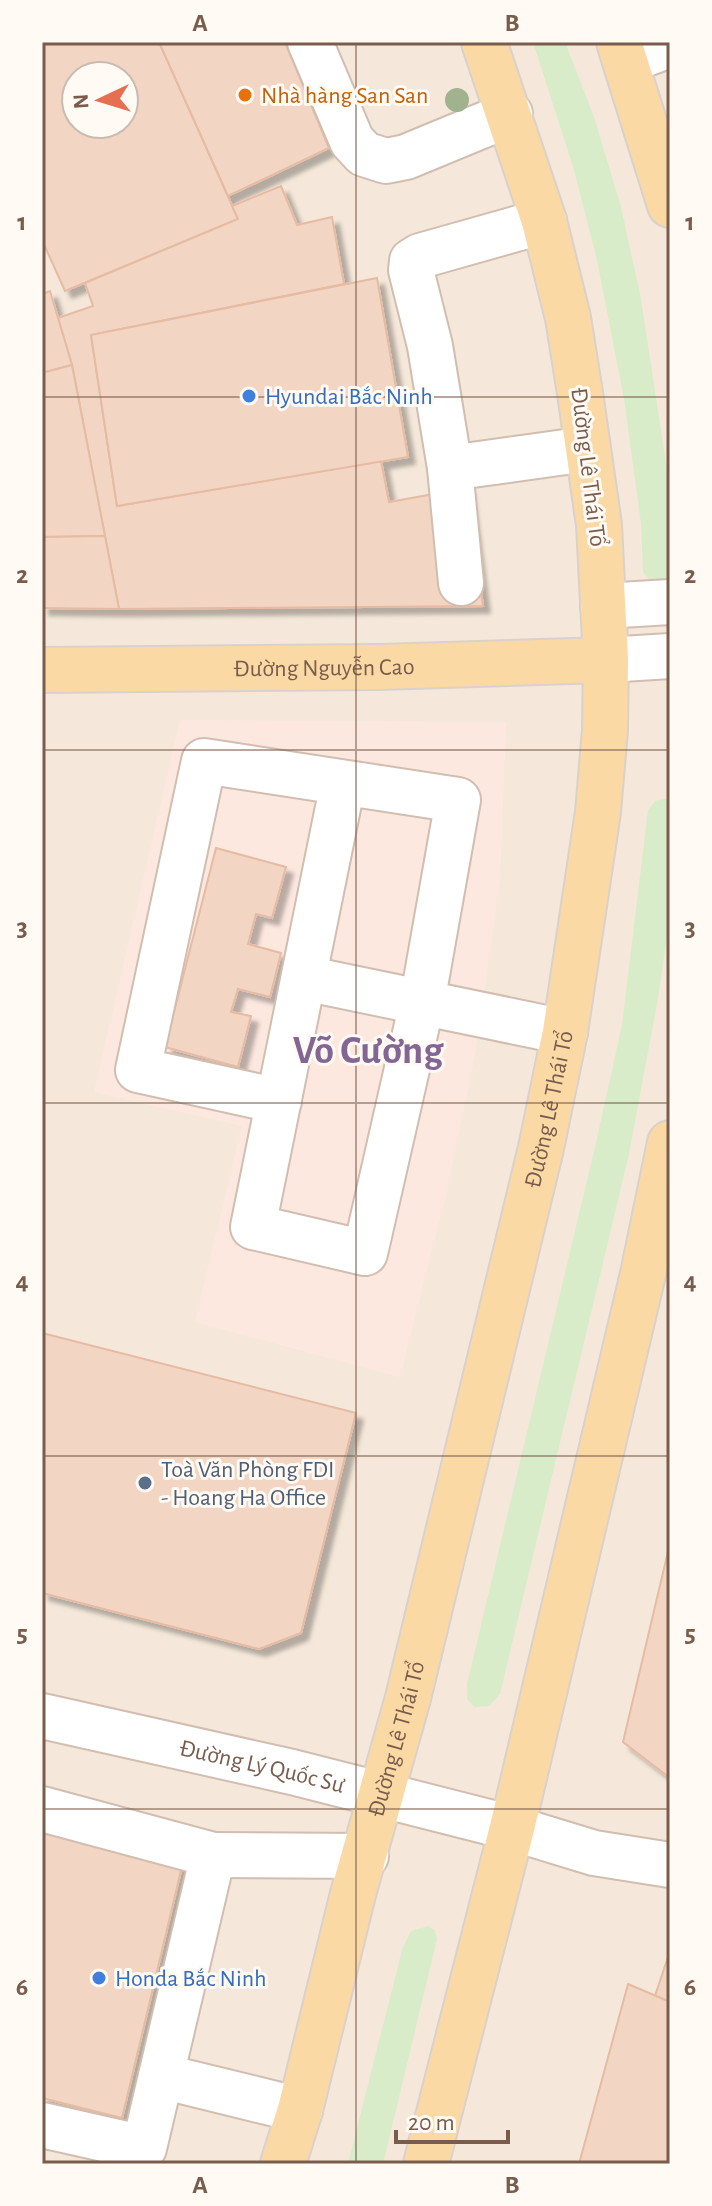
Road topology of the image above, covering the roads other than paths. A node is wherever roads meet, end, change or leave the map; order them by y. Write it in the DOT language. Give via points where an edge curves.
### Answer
graph roads {
  1 [pos="310,42"];
  2 [pos="484,42"];
  3 [pos="670,45"];
  4 [pos="623,52"];
  5 [pos="510,114"];
  6 [pos="670,205"];
  7 [pos="544,221"];
  8 [pos="587,449"];
  9 [pos="450,468"];
  10 [pos="461,583"];
  11 [pos="670,602"];
  12 [pos="603,606"];
  13 [pos="670,656"];
  14 [pos="606,660"];
  15 [pos="42,670"];
  16 [pos="343,783"];
  17 [pos="304,978"];
  18 [pos="422,1003"];
  19 [pos="565,1032"];
  20 [pos="279,1101"];
  21 [pos="670,1143"];
  22 [pos="42,1716"];
  23 [pos="382,1795"];
  24 [pos="42,1809"];
  25 [pos="512,1828"];
  26 [pos="213,1855"];
  27 [pos="366,1856"];
  28 [pos="670,1865"];
  29 [pos="161,2076"];
  30 [pos="300,2110"];
  31 [pos="42,2125"];
  32 [pos="283,2164"];
  33 [pos="426,2164"];
  1 -- 5 [label="street" via="352,141 375,159 406,157"];
  2 -- 5 [label="main road, Đường Lê Thái Tổ"];
  3 -- 4 [label="street"];
  4 -- 6 [label="main road"];
  5 -- 7 [label="main road, Đường Lê Thái Tổ"];
  7 -- 8 [label="main road, Đường Lê Thái Tổ" via="568,318"];
  7 -- 9 [label="street" via="412,261"];
  8 -- 9 [label="street"];
  8 -- 12 [label="main road, Đường Lê Thái Tổ" via="599,525"];
  9 -- 10 [label="street"];
  11 -- 12 [label="street"];
  12 -- 14 [label="main road, Đường Lê Thái Tổ"];
  13 -- 14 [label="street"];
  14 -- 15 [label="main road, Đường Nguyễn Cao"];
  14 -- 19 [label="main road, Đường Lê Thái Tổ" via="598,812"];
  16 -- 17 [label="street"];
  16 -- 18 [label="street" via="458,800"];
  16 -- 20 [label="street" via="204,761 138,1070"];
  17 -- 18 [label="street"];
  17 -- 20 [label="street"];
  18 -- 19 [label="street"];
  18 -- 20 [label="street" via="365,1253 253,1227"];
  19 -- 23 [label="main road, Đường Lê Thái Tổ"];
  21 -- 25 [label="main road"];
  22 -- 23 [label="street, Đường Lý Quốc Sư"];
  23 -- 25 [label="street, Đường Lý Quốc Sư"];
  23 -- 27 [label="main road, Đường Lê Thái Tổ"];
  24 -- 26 [label="street"];
  25 -- 28 [label="street, Đường Lý Quốc Sư" via="594,1853"];
  25 -- 33 [label="main road"];
  26 -- 27 [label="street"];
  26 -- 29 [label="street"];
  27 -- 30 [label="main road, Đường Lê Thái Tổ"];
  29 -- 30 [label="street"];
  29 -- 31 [label="street" via="144,2148"];
  30 -- 32 [label="main road, Đường Lê Thái Tổ"];
}
